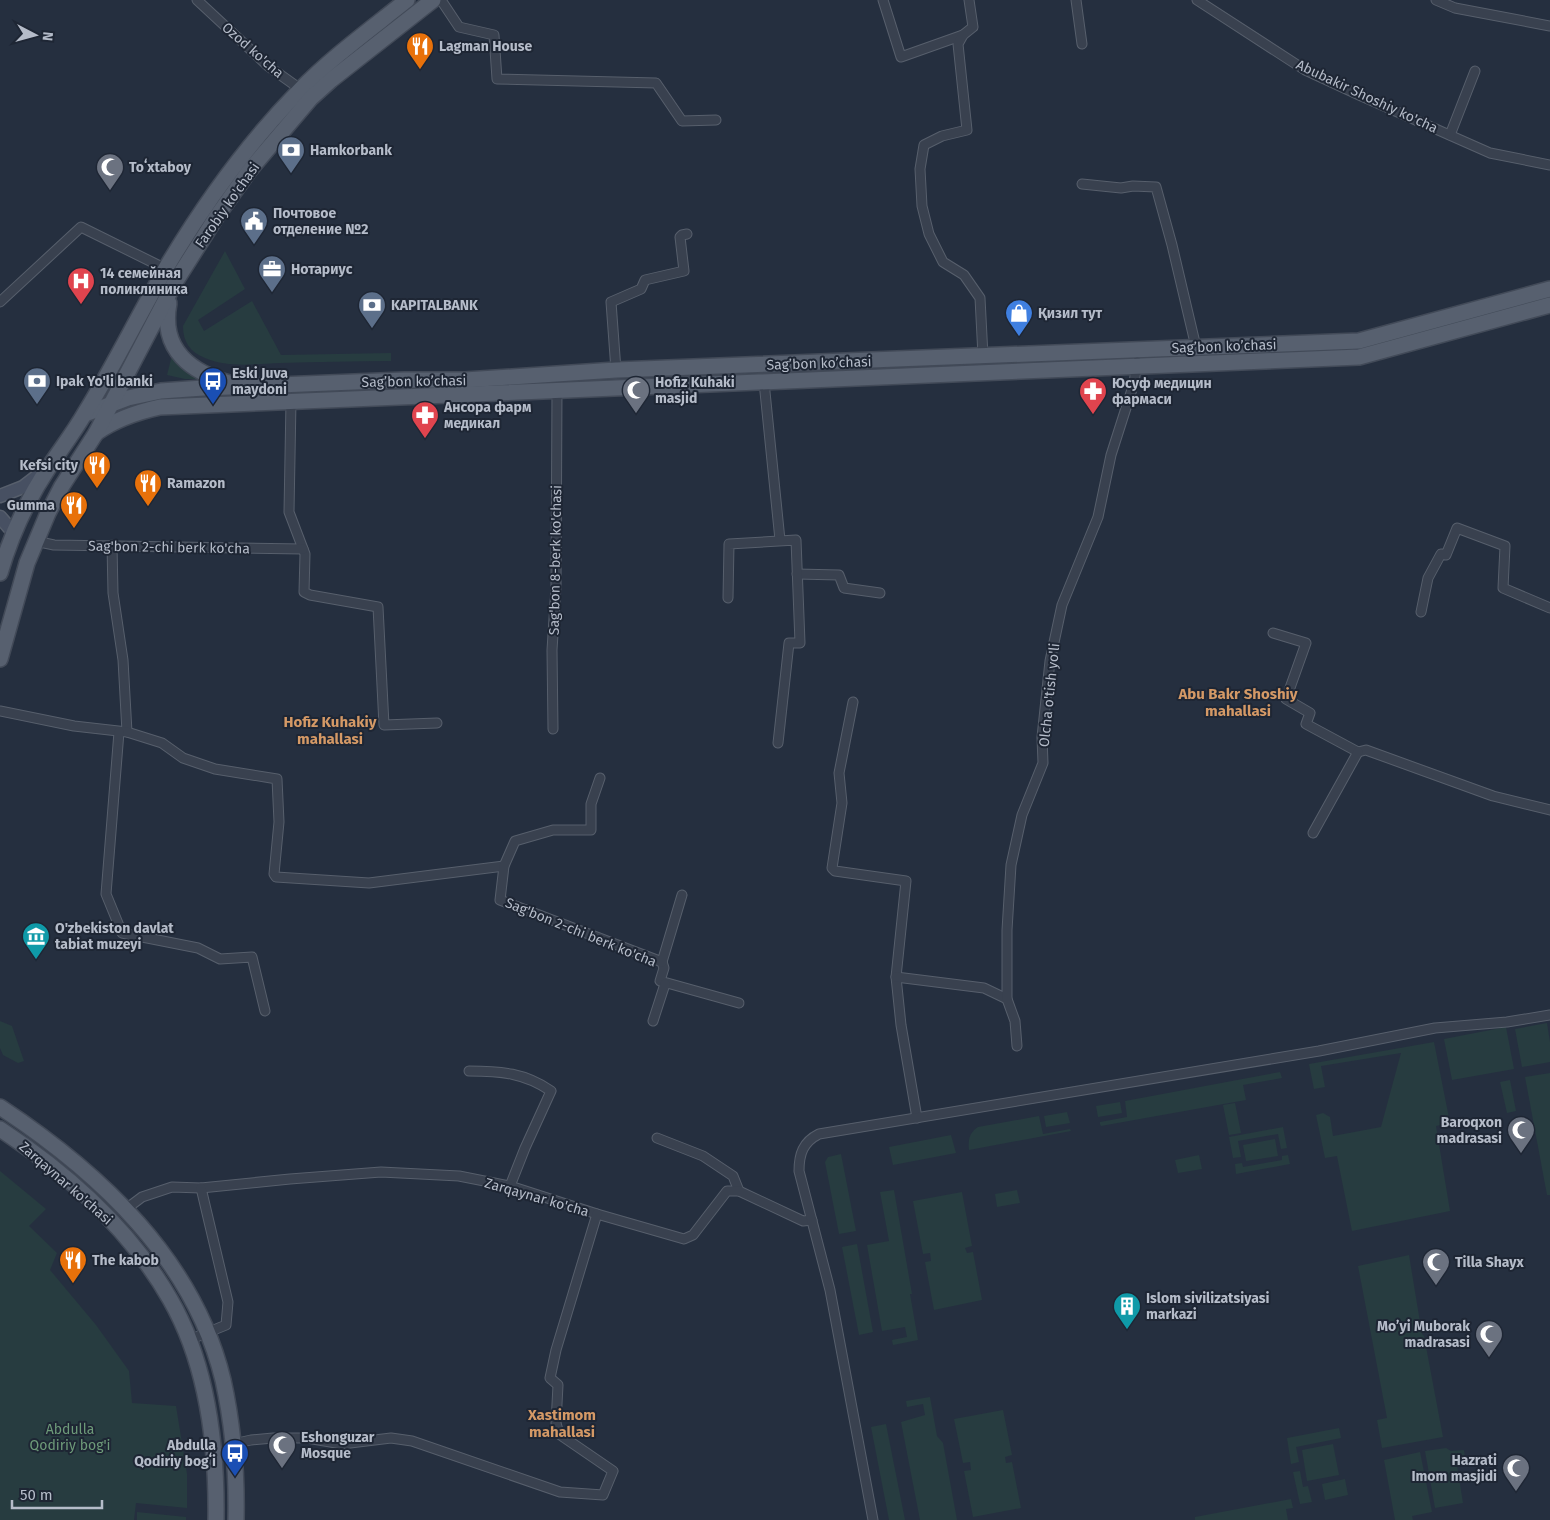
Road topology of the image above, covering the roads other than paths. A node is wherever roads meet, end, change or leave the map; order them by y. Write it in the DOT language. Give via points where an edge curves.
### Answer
graph roads {
  1 [pos="197,0"];
  2 [pos="407,0"];
  3 [pos="882,0"];
  4 [pos="969,0"];
  5 [pos="1076,0"];
  6 [pos="1197,0"];
  7 [pos="1436,0"];
  8 [pos="432,1"];
  9 [pos="1550,26"];
  10 [pos="963,35"];
  11 [pos="1082,44"];
  12 [pos="1475,71"];
  13 [pos="306,93"];
  14 [pos="716,120"];
  15 [pos="1450,135"];
  16 [pos="1550,165"];
  17 [pos="1082,184"];
  18 [pos="687,234"];
  19 [pos="166,269"];
  20 [pos="174,284"];
  21 [pos="1550,289"];
  22 [pos="0,302"];
  23 [pos="1550,306"];
  24 [pos="1218,346"];
  25 [pos="1196,347"];
  26 [pos="1136,350"];
  27 [pos="991,356"];
  28 [pos="1219,363"];
  29 [pos="1137,366"];
  30 [pos="616,370"];
  31 [pos="999,372"];
  32 [pos="764,382"];
  33 [pos="244,387"];
  34 [pos="557,390"];
  35 [pos="291,402"];
  36 [pos="111,404"];
  37 [pos="85,414"];
  38 [pos="96,433"];
  39 [pos="48,468"];
  40 [pos="0,496"];
  41 [pos="0,517"];
  42 [pos="7,529"];
  43 [pos="780,540"];
  44 [pos="35,541"];
  45 [pos="112,545"];
  46 [pos="303,549"];
  47 [pos="27,563"];
  48 [pos="0,573"];
  49 [pos="797,574"];
  50 [pos="880,593"];
  51 [pos="728,598"];
  52 [pos="1550,608"];
  53 [pos="1422,612"];
  54 [pos="1273,633"];
  55 [pos="0,659"];
  56 [pos="853,702"];
  57 [pos="0,711"];
  58 [pos="436,723"];
  59 [pos="553,729"];
  60 [pos="123,732"];
  61 [pos="778,742"];
  62 [pos="1358,752"];
  63 [pos="600,778"];
  64 [pos="1550,810"];
  65 [pos="1313,833"];
  66 [pos="504,866"];
  67 [pos="682,895"];
  68 [pos="662,962"];
  69 [pos="896,976"];
  70 [pos="665,984"];
  71 [pos="1007,999"];
  72 [pos="739,1003"];
  73 [pos="265,1011"];
  74 [pos="1550,1015"];
  75 [pos="653,1021"];
  76 [pos="1017,1046"];
  77 [pos="469,1071"];
  78 [pos="0,1107"];
  79 [pos="917,1118"];
  80 [pos="0,1128"];
  81 [pos="657,1138"];
  82 [pos="510,1186"];
  83 [pos="201,1188"];
  84 [pos="739,1190"];
  85 [pos="126,1208"];
  86 [pos="597,1214"];
  87 [pos="812,1220"];
  88 [pos="206,1332"];
  89 [pos="189,1340"];
  90 [pos="233,1444"];
  91 [pos="871,1517"];
  92 [pos="216,1520"];
  93 [pos="236,1520"];
  1 -- 13 [label="street, Ozod ko'cha" via="268,66"];
  2 -- 13 [label="main road, Farobiy ko'chasi" via="323,68"];
  3 -- 10 [label="street" via="902,56"];
  4 -- 10 [label="street" via="973,27"];
  5 -- 11 [label="street"];
  6 -- 15 [label="street, Abubakir Shoshiy ko'cha" via="1305,70"];
  7 -- 9 [label="street" via="1455,8"];
  8 -- 13 [label="main road, Farobiy ko'chasi" via="331,80"];
  8 -- 14 [label="street" via="459,28 494,35 497,79 656,82 682,120"];
  10 -- 27 [label="street" via="958,44 967,130 942,136 924,145 920,169 922,206 929,234 943,262 964,275 980,298"];
  12 -- 15 [label="street"];
  13 -- 19 [label="main road, Farobiy ko'chasi" via="237,162"];
  13 -- 20 [label="main road, Farobiy ko'chasi" via="217,216"];
  15 -- 16 [label="street, Abubakir Shoshiy ko'cha" via="1490,153"];
  17 -- 25 [label="street" via="1156,187"];
  18 -- 30 [label="street" via="680,237 684,271 645,280 642,289 611,302"];
  19 -- 22 [label="street" via="81,227"];
  19 -- 37 [label="main road, Farobiy ko'chasi"];
  20 -- 33 [label="main road" via="167,321 168,334 175,349 199,371"];
  20 -- 36 [label="main road, Farobiy ko'chasi"];
  21 -- 24 [label="main road, Sag’bon ko’chasi" via="1359,341"];
  23 -- 28 [label="main road, Sag’bon ko’chasi" via="1359,356"];
  24 -- 25 [label="main road, Sag’bon ko’chasi"];
  24 -- 28 [label="main road"];
  25 -- 26 [label="main road, Sag’bon ko’chasi"];
  26 -- 27 [label="main road, Sag’bon ko’chasi"];
  26 -- 29 [label="street, Olcha o'tish yo'li"];
  27 -- 30 [label="main road, Sag’bon ko’chasi"];
  27 -- 31 [label="main road"];
  28 -- 29 [label="main road, Sag’bon ko’chasi"];
  29 -- 31 [label="main road, Sag’bon ko’chasi"];
  29 -- 71 [label="street, Olcha o'tish yo'li" via="1129,403 1111,455 1098,517 1062,605 1054,638 1042,737 1043,763 1022,815 1011,865"];
  30 -- 33 [label="main road, Sag’bon ko’chasi" via="465,380"];
  31 -- 32 [label="main road, Sag’bon ko’chasi"];
  32 -- 34 [label="main road, Sag’bon ko’chasi"];
  32 -- 43 [label="street"];
  33 -- 36 [label="main road, Sag’bon ko’chasi" via="161,391"];
  34 -- 35 [label="main road, Sag’bon ko’chasi"];
  34 -- 59 [label="street, Sag'bon 8-berk ko'chasi"];
  35 -- 38 [label="main road, Sag’bon ko’chasi" via="160,407 127,416"];
  35 -- 46 [label="street" via="289,512"];
  36 -- 37 [label="main road, Sag’bon ko’chasi"];
  36 -- 38 [label="main road, Farobiy ko'chasi"];
  37 -- 38 [label="main road"];
  37 -- 39 [label="main road"];
  38 -- 44 [label="main road" via="58,493"];
  39 -- 40 [label="main road" via="23,487"];
  39 -- 42 [label="main road"];
  41 -- 42 [label="main road"];
  42 -- 44 [label="main road"];
  42 -- 47 [label="main road"];
  42 -- 48 [label="main road"];
  43 -- 49 [label="street" via="796,540"];
  43 -- 51 [label="street" via="730,544"];
  44 -- 45 [label="street, Sag'bon 2-chi berk ko'cha" via="54,545"];
  44 -- 47 [label="main road"];
  45 -- 46 [label="street, Sag'bon 2-chi berk ko'cha"];
  45 -- 60 [label="street" via="113,593 122,660"];
  46 -- 58 [label="street" via="306,594 378,607 384,725"];
  47 -- 55 [label="main road"];
  49 -- 50 [label="street" via="839,575 844,588"];
  49 -- 61 [label="street" via="800,643 789,643"];
  52 -- 53 [label="street" via="1503,588 1505,546 1458,528 1446,555 1441,554 1428,578"];
  54 -- 62 [label="street" via="1306,643 1286,700 1310,713 1306,724"];
  56 -- 69 [label="street" via="839,773 842,804 832,868 906,881"];
  57 -- 60 [label="street"];
  60 -- 66 [label="street" via="162,743 183,758 215,769 276,779 279,822 276,877 369,883"];
  60 -- 73 [label="street" via="106,894 122,932 198,948 220,959 252,957"];
  62 -- 64 [label="street" via="1366,750 1493,796"];
  62 -- 65 [label="street"];
  63 -- 66 [label="street" via="591,804 591,830 553,830 514,841"];
  66 -- 68 [label="street, Sag'bon 2-chi berk ko'cha" via="500,900"];
  67 -- 68 [label="street"];
  68 -- 70 [label="street, Sag'bon 2-chi berk ko'cha" via="664,968 660,981"];
  69 -- 71 [label="street" via="984,988"];
  69 -- 79 [label="street"];
  70 -- 72 [label="street, Sag'bon 2-chi berk ko'cha"];
  70 -- 75 [label="street"];
  71 -- 76 [label="street, Olcha o'tish yo'li" via="1015,1021"];
  74 -- 79 [label="street" via="1435,1028 1319,1051"];
  77 -- 82 [label="street" via="501,1071 538,1082 552,1091"];
  78 -- 85 [label="main road, Zarqaynar ko'chasi" via="63,1153"];
  79 -- 87 [label="street" via="819,1134 809,1140 800,1155 799,1171"];
  80 -- 89 [label="main road, Zarqaynar ko'chasi" via="68,1180 120,1230 170,1299"];
  81 -- 84 [label="street" via="703,1156 733,1176"];
  82 -- 83 [label="street, Zarqaynar ko'cha" via="459,1176 381,1172"];
  82 -- 86 [label="street, Zarqaynar ko'cha"];
  83 -- 85 [label="street, Zarqaynar ko'cha" via="172,1187 142,1197"];
  83 -- 88 [label="street" via="228,1302 226,1325"];
  84 -- 86 [label="street, Zarqaynar ko'cha" via="727,1191 693,1235 684,1239"];
  84 -- 87 [label="street" via="803,1220"];
  85 -- 88 [label="main road, Zarqaynar ko'chasi" via="177,1273"];
  86 -- 90 [label="street" via="550,1378 558,1385 556,1423 559,1434 613,1470 603,1495 560,1492 412,1441 391,1438 342,1444 307,1438 273,1438"];
  87 -- 91 [label="street" via="830,1290"];
  88 -- 89 [label="street"];
  88 -- 90 [label="main road, Zarqaynar ko'chasi" via="222,1380"];
  89 -- 92 [label="main road, Zarqaynar ko'chasi" via="209,1414"];
  90 -- 93 [label="main road, Zarqaynar ko'chasi"];
}
